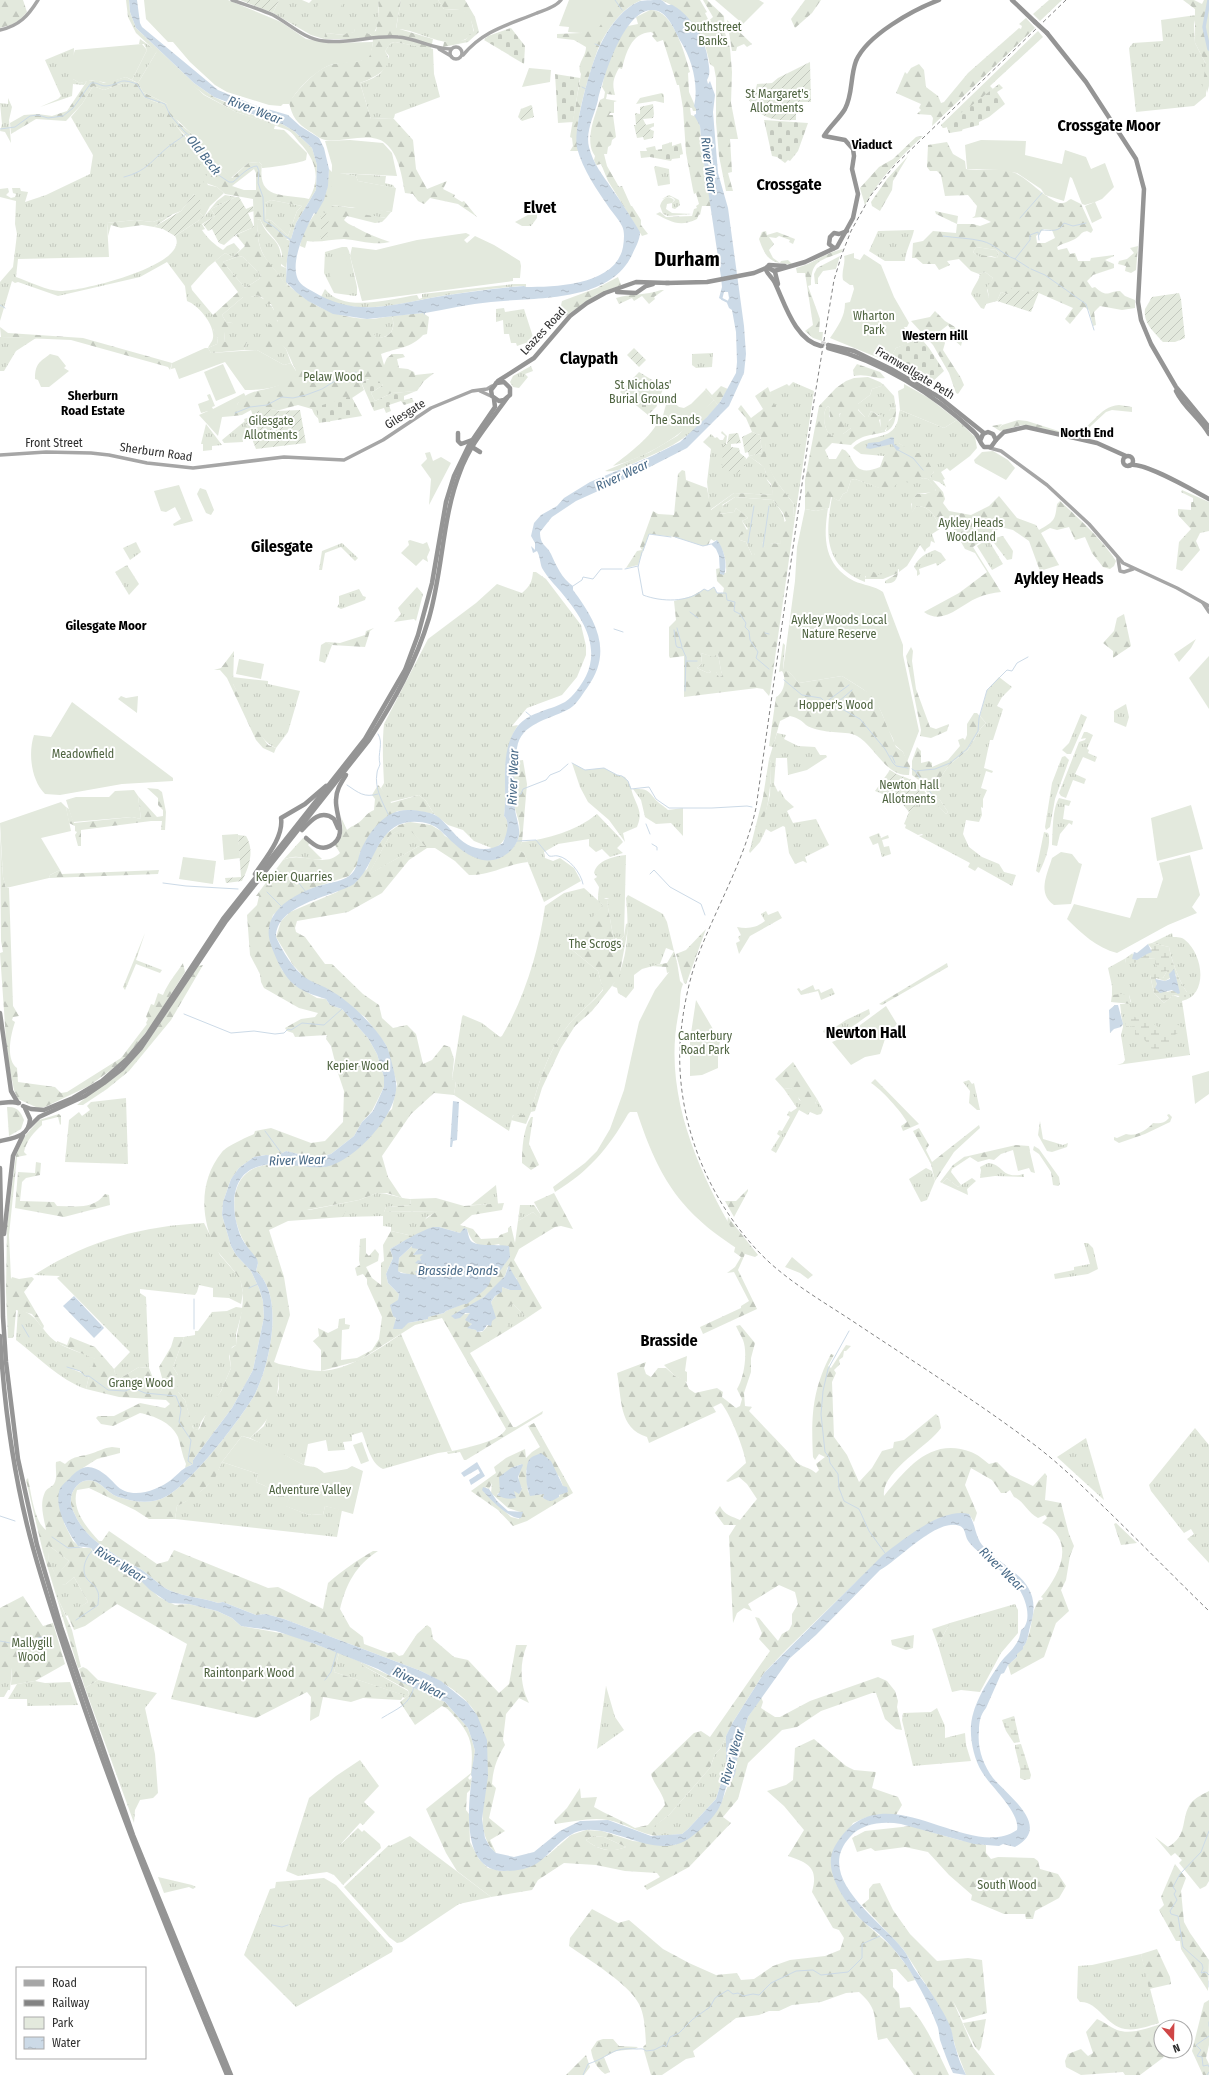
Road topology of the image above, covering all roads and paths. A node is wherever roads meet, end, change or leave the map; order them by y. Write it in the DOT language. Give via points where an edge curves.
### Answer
graph roads {
  1 [pos="38,0"];
  2 [pos="232,0"];
  3 [pos="561,0"];
  4 [pos="939,0"];
  5 [pos="1012,0"];
  6 [pos="0,30"];
  7 [pos="470,45"];
  8 [pos="438,48"];
  9 [pos="460,48"];
  10 [pos="451,49"];
  11 [pos="462,55"];
  12 [pos="452,56"];
  13 [pos="847,231"];
  14 [pos="839,234"];
  15 [pos="841,240"];
  16 [pos="829,244"];
  17 [pos="834,248"];
  18 [pos="819,256"];
  19 [pos="774,265"];
  20 [pos="793,266"];
  21 [pos="767,267"];
  22 [pos="776,272"];
  23 [pos="754,273"];
  24 [pos="768,274"];
  25 [pos="642,282"];
  26 [pos="669,283"];
  27 [pos="640,290"];
  28 [pos="608,292"];
  29 [pos="1164,368"];
  30 [pos="513,372"];
  31 [pos="494,385"];
  32 [pos="508,385"];
  33 [pos="479,390"];
  34 [pos="494,398"];
  35 [pos="507,398"];
  36 [pos="1209,427"];
  37 [pos="458,432"];
  38 [pos="990,432"];
  39 [pos="1004,432"];
  40 [pos="984,433"];
  41 [pos="1209,434"];
  42 [pos="472,440"];
  43 [pos="980,441"];
  44 [pos="996,441"];
  45 [pos="472,447"];
  46 [pos="990,448"];
  47 [pos="999,450"];
  48 [pos="480,452"];
  49 [pos="1116,453"];
  50 [pos="0,455"];
  51 [pos="109,455"];
  52 [pos="1126,456"];
  53 [pos="344,460"];
  54 [pos="1133,460"];
  55 [pos="1122,462"];
  56 [pos="1130,465"];
  57 [pos="1143,467"];
  58 [pos="1209,499"];
  59 [pos="1118,559"];
  60 [pos="1125,564"];
  61 [pos="1119,565"];
  62 [pos="1134,569"];
  63 [pos="1126,571"];
  64 [pos="1209,608"];
  65 [pos="357,756"];
  66 [pos="340,772"];
  67 [pos="290,841"];
  68 [pos="237,901"];
  69 [pos="0,1013"];
  70 [pos="18,1103"];
  71 [pos="0,1104"];
  72 [pos="23,1106"];
  73 [pos="29,1127"];
  74 [pos="23,1135"];
  75 [pos="0,1141"];
  76 [pos="0,1168"];
  77 [pos="2,1269"];
  78 [pos="2,1335"];
  79 [pos="2,1345"];
  80 [pos="227,2075"];
  81 [pos="231,2075"];
  1 -- 6 [label="main road" via="23,20"];
  2 -- 8 [label="main road" via="272,15 317,40 342,41 397,36"];
  3 -- 7 [label="main road" via="485,34"];
  4 -- 13 [label="highway" via="921,8 873,39 861,52 856,62 845,108 824,136 845,140 850,143 854,153 852,172 858,194 856,209"];
  5 -- 29 [label="highway, bridge" via="1061,49 1136,158 1142,178 1144,199 1139,313 1143,327"];
  7 -- 9 [label="main road"];
  7 -- 11 [label="main road"];
  8 -- 10 [label="main road"];
  8 -- 12 [label="main road"];
  9 -- 10 [label="main road" via="456,46"];
  9 -- 11 [label="main road"];
  10 -- 12 [label="main road"];
  11 -- 12 [label="main road" via="457,59"];
  13 -- 14 [label="highway"];
  13 -- 15 [label="highway"];
  14 -- 15 [label="highway"];
  14 -- 16 [label="highway" via="832,235"];
  15 -- 17 [label="highway" via="839,246"];
  16 -- 17 [label="highway"];
  16 -- 18 [label="highway"];
  17 -- 18 [label="highway"];
  18 -- 20 [label="highway"];
  19 -- 20 [label="highway"];
  19 -- 21 [label="highway"];
  19 -- 22 [label="highway"];
  20 -- 22 [label="highway"];
  21 -- 22 [label="highway"];
  21 -- 23 [label="highway"];
  21 -- 24 [label="highway"];
  22 -- 24 [label="highway"];
  22 -- 24 [label="highway" via="782,295 802,330 821,345 809,341 802,334"];
  23 -- 24 [label="highway"];
  23 -- 26 [label="highway" via="713,281"];
  25 -- 26 [label="highway" via="647,280"];
  25 -- 27 [label="highway"];
  25 -- 28 [label="highway, Leazes Road"];
  26 -- 27 [label="highway" via="650,285"];
  27 -- 28 [label="highway" via="629,293"];
  28 -- 30 [label="highway, Leazes Road" via="574,312 538,354"];
  29 -- 36 [label="highway" via="1181,394"];
  29 -- 41 [label="highway" via="1184,406 1201,422"];
  30 -- 31 [label="highway, Leazes Road"];
  30 -- 32 [label="highway" via="508,379"];
  31 -- 32 [label="highway" via="502,382"];
  31 -- 33 [label="main road, Gilesgate"];
  31 -- 34 [label="highway" via="491,393"];
  32 -- 35 [label="highway" via="510,393"];
  33 -- 34 [label="main road"];
  33 -- 53 [label="main road, Gilesgate" via="431,408 382,440"];
  34 -- 35 [label="highway" via="500,401"];
  34 -- 42 [label="highway" via="494,410"];
  35 -- 45 [label="highway"];
  37 -- 42 [label="highway" via="461,444"];
  38 -- 39 [label="highway"];
  38 -- 40 [label="highway"];
  38 -- 44 [label="highway"];
  39 -- 44 [label="highway"];
  39 -- 49 [label="highway" via="1021,427 1036,429 1097,443"];
  40 -- 43 [label="highway"];
  40 -- 43 [label="highway, Framwellgate Peth" via="939,397 891,369 854,351 828,346 855,355 933,398 977,435"];
  42 -- 66 [label="highway" via="460,462 446,502 427,606 405,670 365,739"];
  43 -- 46 [label="highway" via="984,447"];
  44 -- 46 [label="highway"];
  44 -- 47 [label="main road"];
  45 -- 48 [label="highway"];
  45 -- 65 [label="highway" via="460,472 450,504 434,600 420,646 390,708"];
  46 -- 47 [label="main road"];
  47 -- 59 [label="main road" via="1039,479 1081,516"];
  49 -- 52 [label="highway"];
  49 -- 55 [label="highway"];
  50 -- 51 [label="main road, Front Street" via="46,452"];
  51 -- 53 [label="main road, Sherburn Road" via="140,462 192,468 284,457"];
  52 -- 54 [label="highway"];
  52 -- 55 [label="highway"];
  54 -- 56 [label="highway"];
  54 -- 57 [label="highway"];
  55 -- 56 [label="highway" via="1126,466"];
  56 -- 57 [label="highway"];
  57 -- 58 [label="highway"];
  59 -- 60 [label="main road"];
  59 -- 61 [label="main road"];
  60 -- 61 [label="main road"];
  60 -- 62 [label="main road"];
  60 -- 63 [label="main road"];
  61 -- 63 [label="main road" via="1120,571"];
  62 -- 63 [label="main road"];
  62 -- 64 [label="main road" via="1177,588"];
  65 -- 67 [label="highway"];
  65 -- 67 [label="highway" via="337,792 336,805 340,829 338,839 330,846 322,848 307,840 322,845 333,841 338,830 334,819 327,815 316,816"];
  66 -- 68 [label="highway"];
  66 -- 68 [label="highway" via="313,797 281,818 281,827 273,846"];
  67 -- 73 [label="highway" via="226,921 138,1053 104,1083 43,1115"];
  68 -- 72 [label="highway" via="205,944 147,1035 127,1059 102,1081 73,1098 44,1110"];
  69 -- 70 [label="highway" via="11,1091"];
  70 -- 71 [label="highway"];
  70 -- 72 [label="highway"];
  72 -- 73 [label="highway" via="29,1115"];
  73 -- 74 [label="highway"];
  74 -- 75 [label="highway"];
  74 -- 77 [label="highway" via="12,1161 5,1210"];
  76 -- 77 [label="highway"];
  77 -- 78 [label="highway"];
  78 -- 79 [label="highway"];
  79 -- 80 [label="highway" via="6,1406 14,1459 32,1546 45,1589 130,1836"];
  79 -- 81 [label="highway" via="29,1514 61,1627 133,1834"];
}
